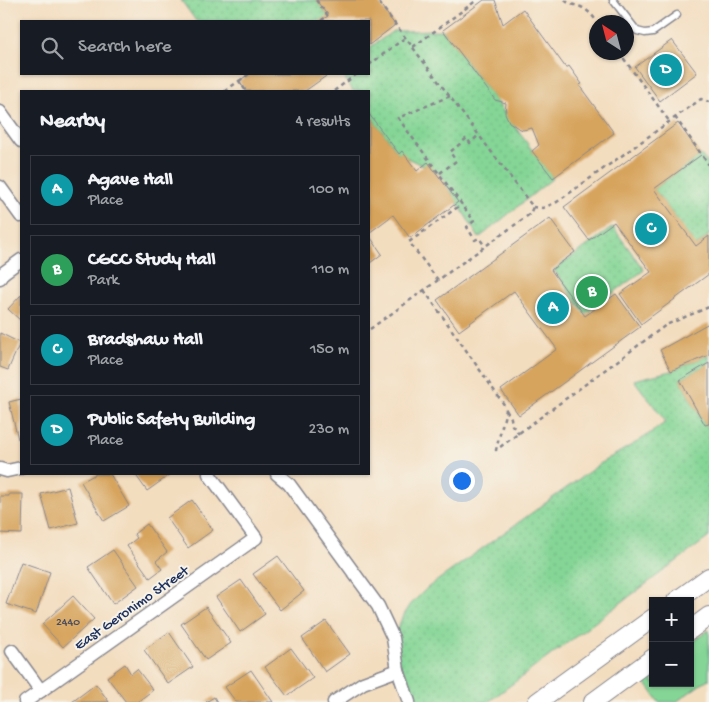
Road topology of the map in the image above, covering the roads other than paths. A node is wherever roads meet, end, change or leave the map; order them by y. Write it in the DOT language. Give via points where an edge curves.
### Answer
graph roads {
  1 [pos="613,0"];
  2 [pos="677,15"];
  3 [pos="0,112"];
  4 [pos="20,140"];
  5 [pos="0,187"];
  6 [pos="20,215"];
  7 [pos="20,261"];
  8 [pos="0,278"];
  9 [pos="20,468"];
  10 [pos="0,469"];
  11 [pos="210,475"];
  12 [pos="278,475"];
  13 [pos="709,577"];
  14 [pos="682,597"];
  15 [pos="709,616"];
  16 [pos="649,621"];
  17 [pos="694,627"];
  18 [pos="12,651"];
  19 [pos="649,661"];
  20 [pos="398,670"];
  21 [pos="41,691"];
  22 [pos="25,702"];
  23 [pos="334,702"];
  24 [pos="410,702"];
  25 [pos="537,702"];
  26 [pos="593,702"];
  1 -- 2 [label="lane" via="637,31 645,33 652,32"];
  3 -- 4 [label="street"];
  5 -- 6 [label="street"];
  7 -- 8 [label="street"];
  9 -- 10 [label="street"];
  11 -- 21 [label="street, East Geronimo Street" via="256,538"];
  12 -- 20 [label="street" via="289,484 378,606 393,638"];
  13 -- 14 [label="main road"];
  15 -- 17 [label="main road"];
  16 -- 25 [label="main road"];
  18 -- 21 [label="street"];
  19 -- 26 [label="main road"];
  20 -- 23 [label="street" via="364,683"];
  20 -- 24 [label="street"];
  21 -- 22 [label="street, East Geronimo Street"];
}
